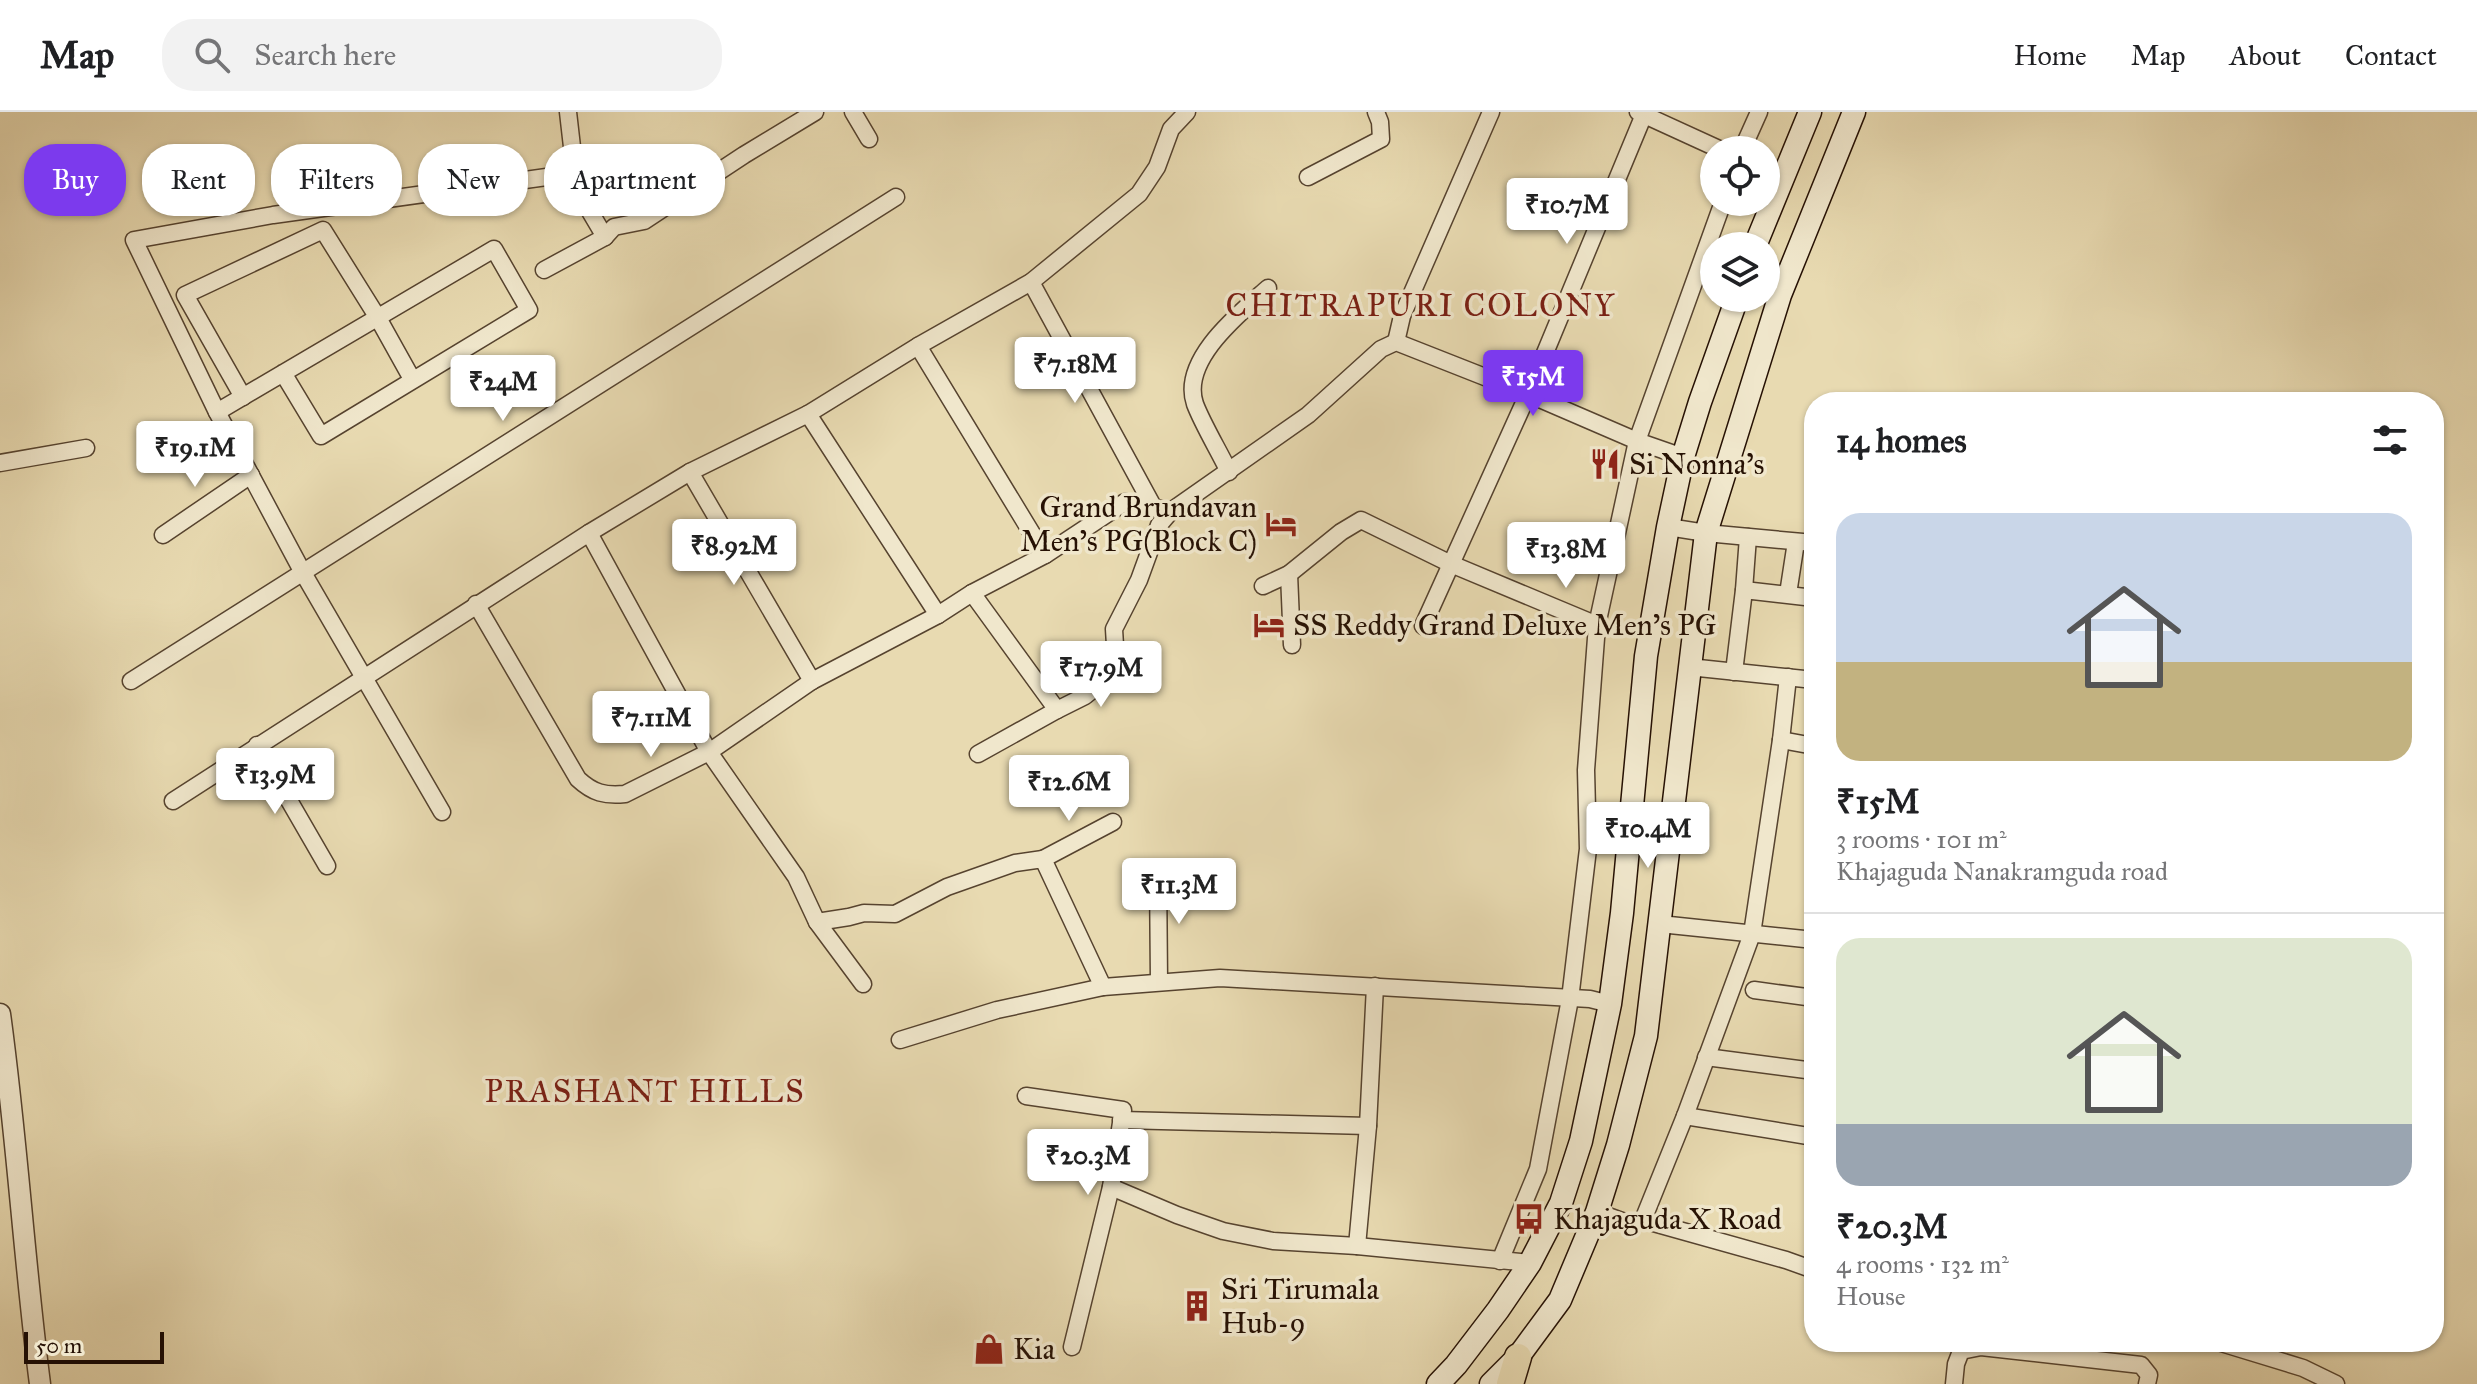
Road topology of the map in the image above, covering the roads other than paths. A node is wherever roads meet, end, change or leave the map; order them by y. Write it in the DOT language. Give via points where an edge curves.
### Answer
graph roads {
  1 [pos="568,112"];
  2 [pos="815,112"];
  3 [pos="853,112"];
  4 [pos="1187,112"];
  5 [pos="1376,112"];
  6 [pos="1491,112"];
  7 [pos="1759,112"];
  8 [pos="1810,112"];
  9 [pos="1854,112"];
  10 [pos="1642,113"];
  11 [pos="1748,136"];
  12 [pos="869,139"];
  13 [pos="1700,140"];
  14 [pos="572,144"];
  15 [pos="544,177"];
  16 [pos="1308,177"];
  17 [pos="896,197"];
  18 [pos="593,216"];
  19 [pos="1718,216"];
  20 [pos="1761,232"];
  21 [pos="605,237"];
  22 [pos="544,270"];
  23 [pos="1031,282"];
  24 [pos="1268,288"];
  25 [pos="1732,312"];
  26 [pos="378,318"];
  27 [pos="1396,342"];
  28 [pos="918,346"];
  29 [pos="283,373"];
  30 [pos="412,379"];
  31 [pos="1528,394"];
  32 [pos="243,397"];
  33 [pos="217,412"];
  34 [pos="808,414"];
  35 [pos="1637,441"];
  36 [pos="86,448"];
  37 [pos="1683,457"];
  38 [pos="0,463"];
  39 [pos="690,472"];
  40 [pos="1229,472"];
  41 [pos="251,475"];
  42 [pos="1154,508"];
  43 [pos="1171,511"];
  44 [pos="1668,527"];
  45 [pos="589,533"];
  46 [pos="1706,533"];
  47 [pos="163,535"];
  48 [pos="1748,537"];
  49 [pos="1796,542"];
  50 [pos="1804,542"];
  51 [pos="1045,555"];
  52 [pos="1451,564"];
  53 [pos="302,571"];
  54 [pos="1289,574"];
  55 [pos="1263,586"];
  56 [pos="1744,590"];
  57 [pos="972,593"];
  58 [pos="1788,594"];
  59 [pos="1804,596"];
  60 [pos="476,604"];
  61 [pos="938,615"];
  62 [pos="1597,625"];
  63 [pos="1423,626"];
  64 [pos="1292,645"];
  65 [pos="1689,667"];
  66 [pos="1734,672"];
  67 [pos="1788,677"];
  68 [pos="365,678"];
  69 [pos="1804,679"];
  70 [pos="131,681"];
  71 [pos="812,681"];
  72 [pos="1057,710"];
  73 [pos="1781,740"];
  74 [pos="1804,744"];
  75 [pos="257,745"];
  76 [pos="709,752"];
  77 [pos="978,754"];
  78 [pos="173,801"];
  79 [pos="442,812"];
  80 [pos="1113,822"];
  81 [pos="1043,859"];
  82 [pos="327,866"];
  83 [pos="1158,871"];
  84 [pos="817,922"];
  85 [pos="1660,924"];
  86 [pos="1752,934"];
  87 [pos="1804,939"];
  88 [pos="1159,982"];
  89 [pos="863,984"];
  90 [pos="1375,986"];
  91 [pos="1103,987"];
  92 [pos="1754,990"];
  93 [pos="1804,997"];
  94 [pos="1570,999"];
  95 [pos="1610,1004"];
  96 [pos="0,1014"];
  97 [pos="900,1040"];
  98 [pos="1706,1057"];
  99 [pos="1804,1070"];
  100 [pos="1026,1096"];
  101 [pos="1685,1116"];
  102 [pos="1121,1120"];
  103 [pos="1368,1126"];
  104 [pos="1804,1135"];
  105 [pos="1111,1187"];
  106 [pos="1597,1212"];
  107 [pos="1643,1220"];
  108 [pos="1357,1246"];
  109 [pos="1500,1261"];
  110 [pos="1530,1263"];
  111 [pos="1804,1266"];
  112 [pos="1072,1347"];
  113 [pos="1961,1352"];
  114 [pos="2025,1352"];
  115 [pos="2251,1352"];
  116 [pos="1518,1357"];
  117 [pos="40,1384"];
  118 [pos="1438,1384"];
  119 [pos="1491,1384"];
  120 [pos="1510,1384"];
  121 [pos="1954,1384"];
  122 [pos="2147,1384"];
  123 [pos="2336,1384"];
  1 -- 14 [label="street"];
  2 -- 21 [label="street" via="644,221 614,227"];
  3 -- 12 [label="street"];
  4 -- 23 [label="street" via="1171,129 1157,167 1139,194"];
  5 -- 16 [label="street" via="1381,139"];
  6 -- 27 [label="street" via="1402,316"];
  7 -- 11 [label="street"];
  8 -- 20 [label="main road"];
  9 -- 46 [label="main road" via="1780,295"];
  10 -- 13 [label="street"];
  10 -- 31 [label="street"];
  15 -- 33 [label="street" via="134,240"];
  17 -- 53 [label="street"];
  18 -- 21 [label="street"];
  19 -- 35 [label="street"];
  21 -- 22 [label="street"];
  23 -- 28 [label="street"];
  23 -- 42 [label="street"];
  24 -- 40 [label="street" via="1231,321 1197,369 1195,403"];
  25 -- 37 [label="main road"];
  26 -- 29 [label="street"];
  26 -- 30 [label="street"];
  26 -- 30 [label="street" via="494,249 529,310"];
  26 -- 32 [label="street" via="323,230 185,295"];
  27 -- 31 [label="street"];
  27 -- 40 [label="street"];
  28 -- 34 [label="street"];
  28 -- 51 [label="street"];
  29 -- 30 [label="street" via="321,436"];
  29 -- 32 [label="street"];
  31 -- 35 [label="street"];
  31 -- 52 [label="street"];
  32 -- 33 [label="street"];
  33 -- 41 [label="street"];
  34 -- 39 [label="street"];
  34 -- 61 [label="street"];
  35 -- 37 [label="street"];
  35 -- 62 [label="street"];
  36 -- 38 [label="street"];
  37 -- 44 [label="main road"];
  39 -- 45 [label="street"];
  39 -- 71 [label="street"];
  40 -- 43 [label="street"];
  41 -- 47 [label="street"];
  41 -- 53 [label="street"];
  42 -- 43 [label="street"];
  42 -- 51 [label="street" via="1125,502"];
  43 -- 72 [label="street" via="1159,525 1114,629 1112,674"];
  44 -- 46 [label="street"];
  44 -- 95 [label="main road" via="1646,656"];
  45 -- 60 [label="street"];
  45 -- 76 [label="street"];
  46 -- 48 [label="street"];
  46 -- 65 [label="main road"];
  48 -- 49 [label="street"];
  48 -- 56 [label="street"];
  49 -- 50 [label="street"];
  49 -- 58 [label="street"];
  51 -- 57 [label="street"];
  52 -- 54 [label="street" via="1361,520"];
  52 -- 62 [label="street"];
  52 -- 63 [label="street"];
  53 -- 68 [label="street"];
  53 -- 70 [label="street"];
  54 -- 55 [label="street"];
  54 -- 64 [label="street"];
  56 -- 58 [label="street"];
  56 -- 66 [label="street"];
  57 -- 61 [label="street"];
  57 -- 72 [label="street"];
  58 -- 59 [label="street"];
  60 -- 68 [label="street"];
  60 -- 76 [label="street" via="578,779 591,791 625,794"];
  61 -- 71 [label="street"];
  62 -- 94 [label="street" via="1586,770 1588,849"];
  65 -- 66 [label="street"];
  65 -- 85 [label="main road"];
  66 -- 67 [label="street"];
  67 -- 69 [label="street"];
  67 -- 73 [label="street"];
  68 -- 75 [label="street"];
  68 -- 79 [label="street"];
  71 -- 76 [label="street"];
  72 -- 77 [label="street"];
  73 -- 74 [label="street"];
  73 -- 86 [label="street"];
  75 -- 78 [label="street"];
  75 -- 82 [label="street"];
  76 -- 84 [label="street" via="796,877"];
  80 -- 81 [label="street"];
  81 -- 84 [label="street" via="947,887 895,914 864,913"];
  81 -- 91 [label="street"];
  83 -- 88 [label="street"];
  84 -- 89 [label="street"];
  85 -- 86 [label="street"];
  85 -- 106 [label="main road" via="1646,1036"];
  86 -- 87 [label="street"];
  86 -- 98 [label="street"];
  88 -- 90 [label="street" via="1220,978"];
  88 -- 91 [label="street"];
  90 -- 94 [label="street"];
  90 -- 103 [label="street"];
  91 -- 97 [label="street" via="997,1010"];
  92 -- 93 [label="street"];
  94 -- 95 [label="street"];
  94 -- 109 [label="street" via="1538,1169"];
  95 -- 110 [label="main road" via="1581,1141 1561,1203"];
  96 -- 117 [label="street"];
  98 -- 99 [label="street"];
  98 -- 101 [label="street"];
  100 -- 102 [label="street" via="1123,1110"];
  101 -- 104 [label="street"];
  101 -- 107 [label="street"];
  102 -- 103 [label="street"];
  102 -- 105 [label="street"];
  103 -- 108 [label="street"];
  105 -- 108 [label="street" via="1223,1231 1273,1241"];
  105 -- 112 [label="street"];
  106 -- 107 [label="street" via="1633,1225"];
  106 -- 116 [label="main road" via="1560,1300"];
  107 -- 111 [label="street"];
  108 -- 109 [label="street"];
  109 -- 110 [label="street"];
  110 -- 118 [label="main road"];
  113 -- 121 [label="street"];
  114 -- 122 [label="street" via="2141,1365 2149,1375"];
  115 -- 123 [label="street"];
  116 -- 119 [label="main road"];
  116 -- 120 [label="main road"];
}
